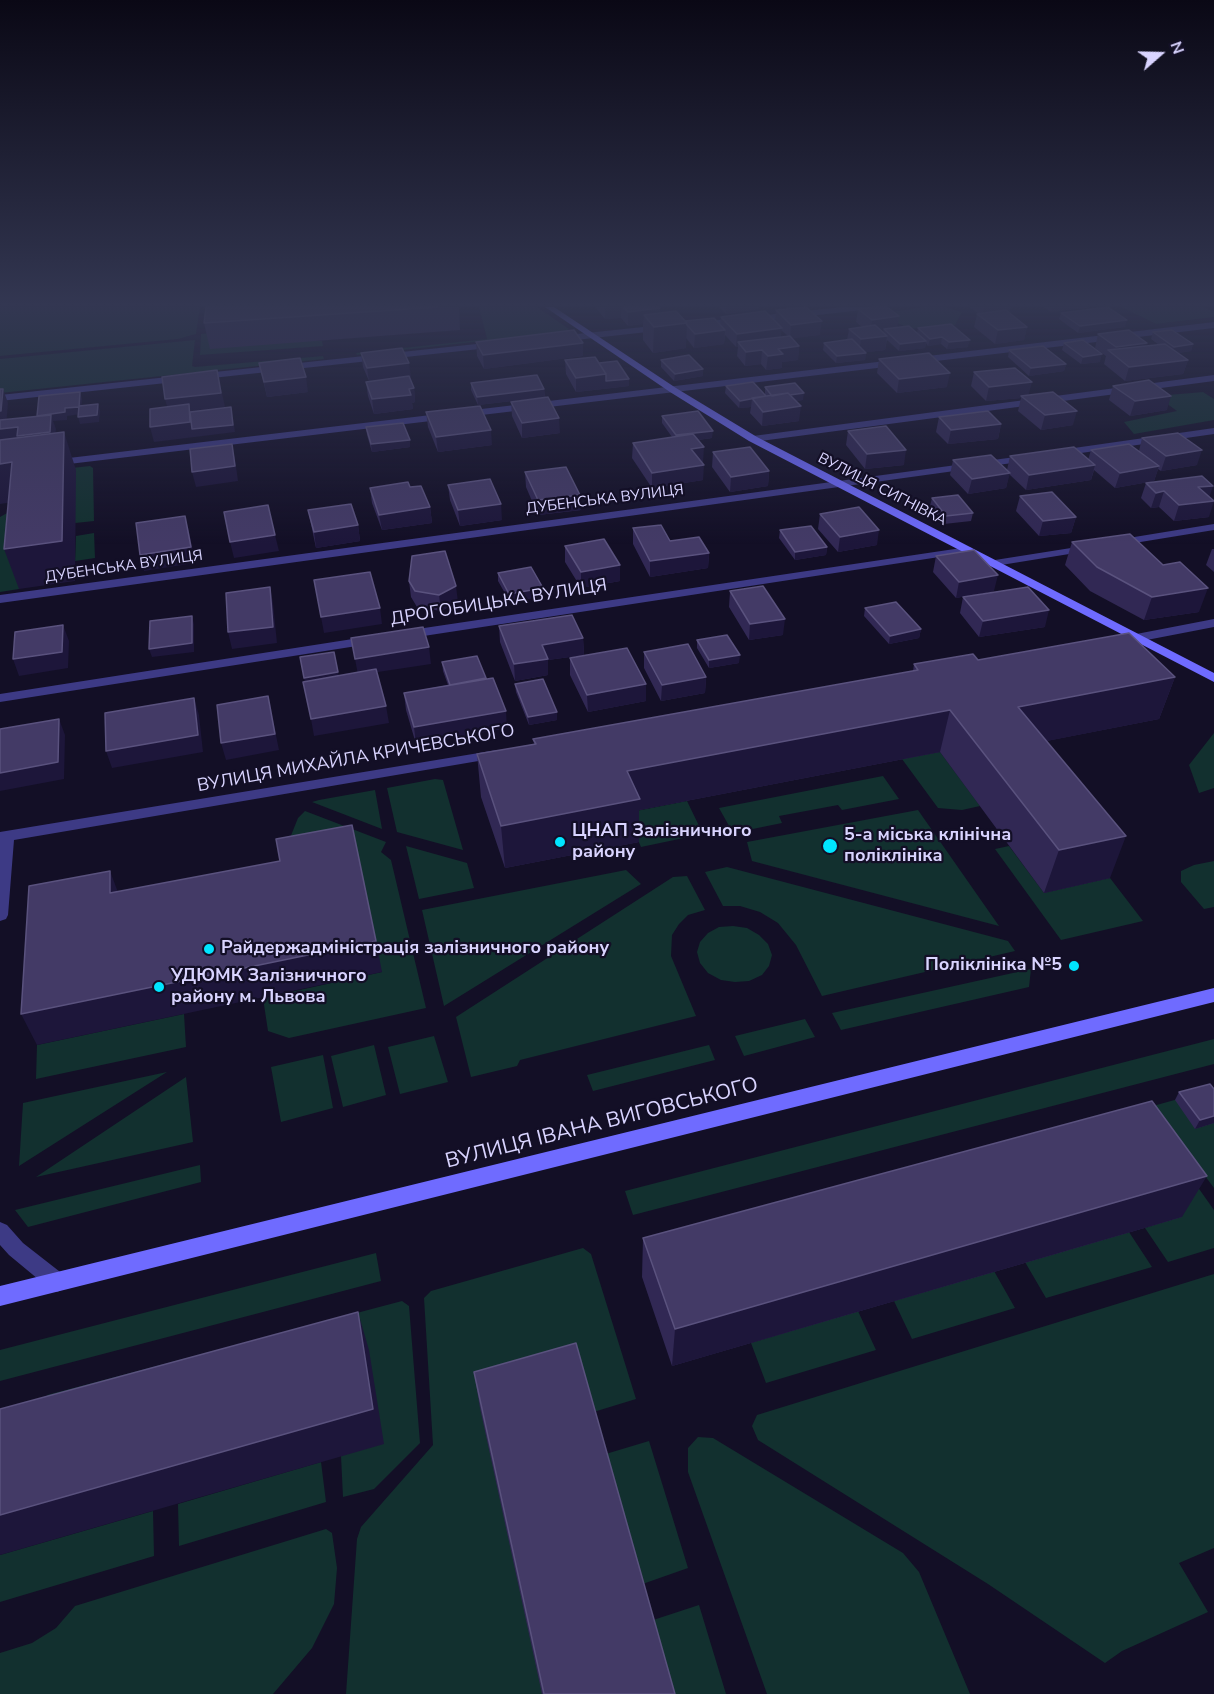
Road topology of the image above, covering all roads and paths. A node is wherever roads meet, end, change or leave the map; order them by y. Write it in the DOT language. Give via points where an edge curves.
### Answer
graph roads {
  1 [pos="114,386"];
  2 [pos="667,386"];
  3 [pos="706,386"];
  4 [pos="1153,386"];
  5 [pos="673,390"];
  6 [pos="0,398"];
  7 [pos="1214,432"];
  8 [pos="753,439"];
  9 [pos="43,465"];
  10 [pos="838,485"];
  11 [pos="1214,527"];
  12 [pos="968,550"];
  13 [pos="994,563"];
  14 [pos="0,599"];
  15 [pos="1214,623"];
  16 [pos="1135,639"];
  17 [pos="1107,644"];
  18 [pos="1214,678"];
  19 [pos="0,698"];
  20 [pos="512,751"];
  21 [pos="3,837"];
  22 [pos="0,915"];
  23 [pos="1214,995"];
  24 [pos="0,1231"];
  25 [pos="57,1282"];
  26 [pos="0,1296"];
  1 -- 6 [label="street"];
  2 -- 5 [label="street, ВУЛИЦЯ СИГНІВКА"];
  3 -- 5 [label="street"];
  4 -- 8 [label="street"];
  5 -- 8 [label="street, ВУЛИЦЯ СИГНІВКА"];
  5 -- 9 [label="street"];
  7 -- 10 [label="street, ДУБЕНСЬКА ВУЛИЦЯ"];
  8 -- 10 [label="street, ВУЛИЦЯ СИГНІВКА"];
  10 -- 12 [label="street, ВУЛИЦЯ СИГНІВКА"];
  10 -- 14 [label="street, ДУБЕНСЬКА ВУЛИЦЯ"];
  11 -- 13 [label="street"];
  12 -- 13 [label="street, ВУЛИЦЯ СИГНІВКА"];
  12 -- 19 [label="street, ДРОГОБИЦЬКА ВУЛИЦЯ"];
  13 -- 16 [label="street, ВУЛИЦЯ СИГНІВКА"];
  15 -- 16 [label="street"];
  16 -- 17 [label="street"];
  16 -- 18 [label="street, ВУЛИЦЯ СИГНІВКА"];
  20 -- 21 [label="street, ВУЛИЦЯ МИХАЙЛА КРИЧЕВСЬКОГО"];
  21 -- 22 [label="street"];
  23 -- 25 [label="street, ВУЛИЦЯ ІВАНА ВИГОВСЬКОГО"];
  24 -- 25 [label="street" via="16,1250"];
  25 -- 26 [label="street, ВУЛИЦЯ ІВАНА ВИГОВСЬКОГО"];
}
